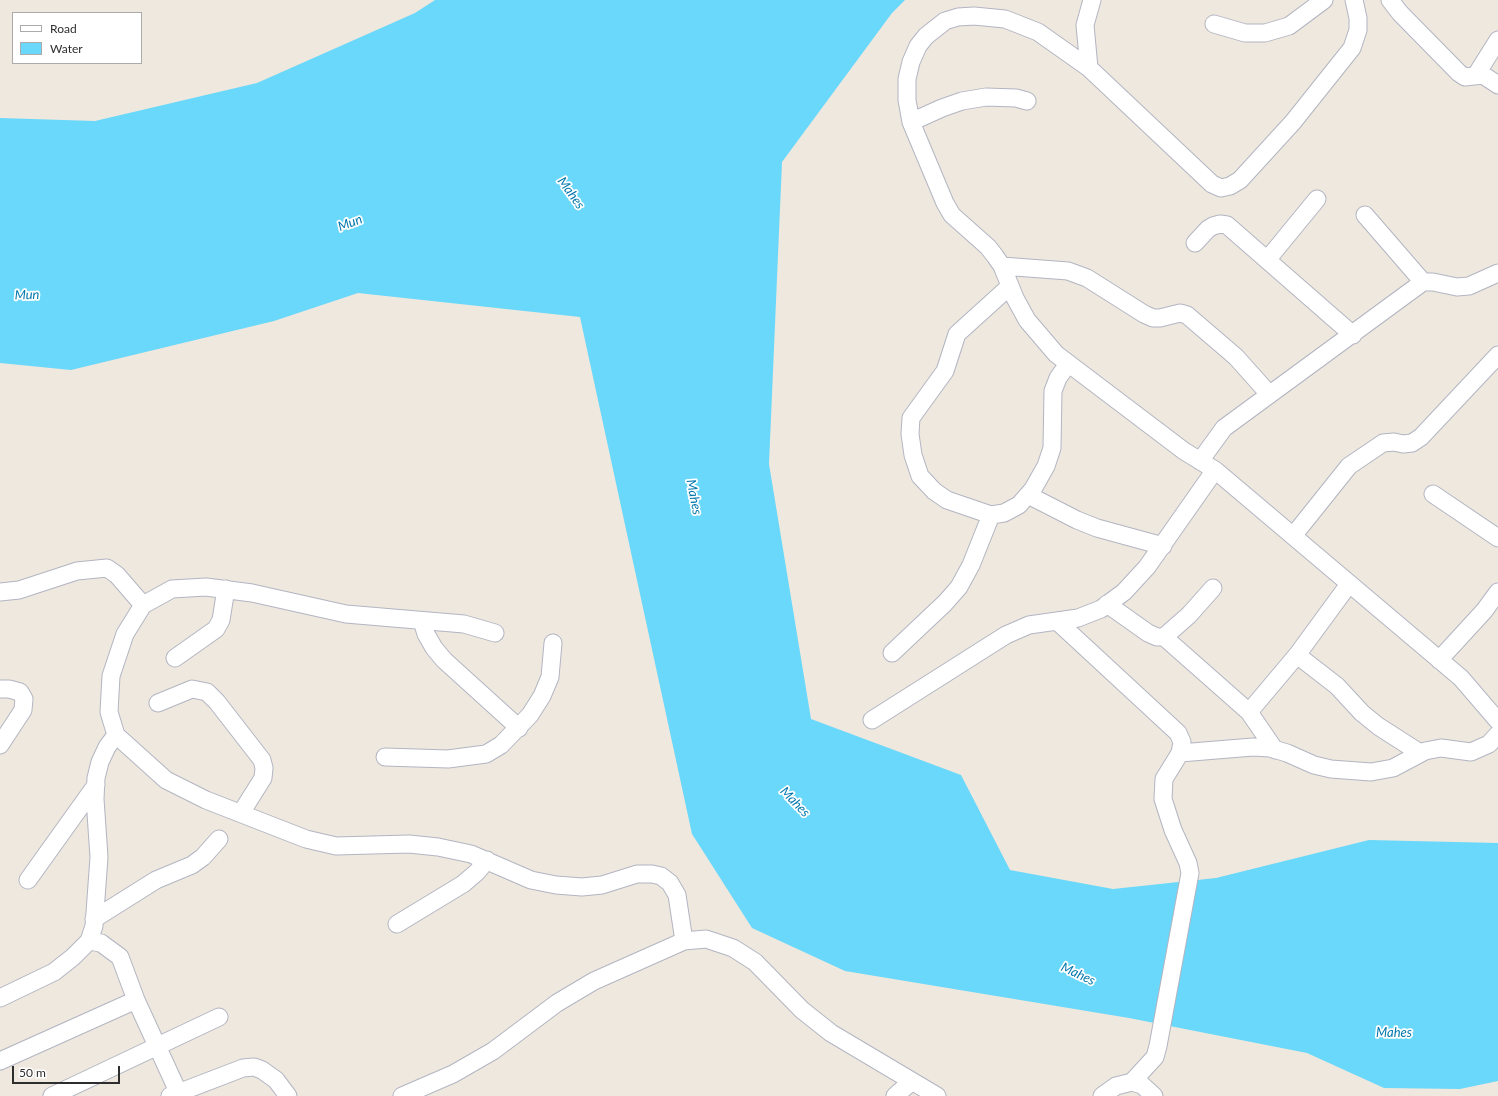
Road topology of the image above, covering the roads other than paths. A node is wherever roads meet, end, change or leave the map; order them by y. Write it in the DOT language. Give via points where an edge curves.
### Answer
graph roads {
  1 [pos="1092,0"];
  2 [pos="1324,0"];
  3 [pos="1354,0"];
  4 [pos="1390,0"];
  5 [pos="1214,24"];
  6 [pos="1498,40"];
  7 [pos="1088,68"];
  8 [pos="1476,75"];
  9 [pos="1498,85"];
  10 [pos="1027,100"];
  11 [pos="911,122"];
  12 [pos="1317,199"];
  13 [pos="1365,215"];
  14 [pos="1195,243"];
  15 [pos="1267,260"];
  16 [pos="1002,266"];
  17 [pos="1498,273"];
  18 [pos="1423,282"];
  19 [pos="1010,286"];
  20 [pos="1353,335"];
  21 [pos="1498,355"];
  22 [pos="1068,364"];
  23 [pos="1269,394"];
  24 [pos="1200,461"];
  25 [pos="1215,470"];
  26 [pos="1433,494"];
  27 [pos="1028,495"];
  28 [pos="991,515"];
  29 [pos="1293,536"];
  30 [pos="1498,538"];
  31 [pos="1163,546"];
  32 [pos="1349,584"];
  33 [pos="1213,588"];
  34 [pos="226,589"];
  35 [pos="0,592"];
  36 [pos="1498,592"];
  37 [pos="1107,604"];
  38 [pos="143,605"];
  39 [pos="422,621"];
  40 [pos="1058,622"];
  41 [pos="495,632"];
  42 [pos="1164,637"];
  43 [pos="553,643"];
  44 [pos="892,653"];
  45 [pos="1297,655"];
  46 [pos="175,658"];
  47 [pos="1439,660"];
  48 [pos="0,689"];
  49 [pos="158,703"];
  50 [pos="1249,712"];
  51 [pos="1496,714"];
  52 [pos="872,720"];
  53 [pos="519,728"];
  54 [pos="1498,734"];
  55 [pos="116,735"];
  56 [pos="0,745"];
  57 [pos="1275,750"];
  58 [pos="1180,753"];
  59 [pos="1420,753"];
  60 [pos="385,757"];
  61 [pos="96,785"];
  62 [pos="241,813"];
  63 [pos="218,839"];
  64 [pos="487,860"];
  65 [pos="28,880"];
  66 [pos="94,919"];
  67 [pos="397,924"];
  68 [pos="89,941"];
  69 [pos="684,941"];
  70 [pos="0,998"];
  71 [pos="136,1000"];
  72 [pos="219,1018"];
  73 [pos="157,1046"];
  74 [pos="0,1061"];
  75 [pos="911,1082"];
  76 [pos="1132,1082"];
  77 [pos="176,1095"];
  78 [pos="52,1096"];
  79 [pos="288,1096"];
  80 [pos="402,1096"];
  81 [pos="895,1096"];
  82 [pos="936,1096"];
  83 [pos="1102,1096"];
  84 [pos="1154,1096"];
  1 -- 7 [label="street" via="1085,25"];
  2 -- 5 [label="street" via="1294,22 1276,30 1255,34 1244,33"];
  3 -- 7 [label="street" via="1358,30 1352,48 1293,122 1240,180 1230,186 1221,188 1212,184"];
  4 -- 8 [label="street" via="1452,67 1465,77"];
  6 -- 8 [label="street"];
  7 -- 11 [label="street" via="1038,32 1010,21 974,16 958,17 934,28 922,41 911,62 907,79 907,100"];
  8 -- 9 [label="street" via="1483,75"];
  10 -- 11 [label="street" via="986,97 962,101"];
  11 -- 16 [label="street" via="952,215 988,247"];
  12 -- 15 [label="street"];
  13 -- 18 [label="street"];
  14 -- 15 [label="street" via="1213,226 1227,225"];
  15 -- 20 [label="street"];
  16 -- 19 [label="street"];
  16 -- 23 [label="street" via="1068,271 1087,278 1153,318 1180,313 1187,315 1236,357"];
  17 -- 18 [label="street" via="1469,286 1457,287"];
  18 -- 20 [label="street"];
  19 -- 22 [label="street" via="1027,320"];
  19 -- 28 [label="street" via="957,334 945,372 911,418 913,455 920,476 947,500"];
  20 -- 23 [label="street"];
  21 -- 29 [label="street" via="1421,437 1412,443 1383,443 1349,466"];
  22 -- 24 [label="street"];
  22 -- 27 [label="street" via="1058,378 1053,392 1052,448 1046,466"];
  23 -- 24 [label="street" via="1224,428"];
  24 -- 25 [label="street"];
  25 -- 29 [label="street"];
  25 -- 31 [label="street"];
  26 -- 30 [label="street"];
  27 -- 28 [label="street" via="1019,505 1004,513"];
  27 -- 31 [label="street" via="1097,528"];
  28 -- 44 [label="street" via="971,565 959,587"];
  29 -- 32 [label="street"];
  31 -- 37 [label="street" via="1124,592"];
  32 -- 45 [label="street"];
  32 -- 47 [label="street"];
  33 -- 42 [label="street" via="1189,615"];
  34 -- 38 [label="street" via="172,589"];
  34 -- 39 [label="street" via="346,614"];
  34 -- 46 [label="street" via="222,620 216,629"];
  35 -- 38 [label="street" via="19,590 76,571 107,568 117,575"];
  36 -- 47 [label="street"];
  37 -- 40 [label="street" via="1078,618"];
  37 -- 42 [label="street" via="1148,633"];
  38 -- 55 [label="street" via="125,634 111,676 109,712"];
  39 -- 41 [label="street" via="464,624"];
  39 -- 53 [label="street" via="426,634 444,660"];
  40 -- 52 [label="street" via="1030,625 1006,635"];
  40 -- 58 [label="street" via="1178,733 1182,742"];
  42 -- 50 [label="street"];
  43 -- 53 [label="street" via="550,677 542,696"];
  45 -- 50 [label="street"];
  45 -- 59 [label="street" via="1337,686 1378,726"];
  47 -- 51 [label="street" via="1461,678"];
  48 -- 56 [label="street" via="20,692 24,699 23,710"];
  49 -- 62 [label="street" via="192,689 207,692 262,760 263,778"];
  50 -- 57 [label="street"];
  53 -- 60 [label="street" via="501,745 486,754 448,759"];
  54 -- 59 [label="street" via="1489,744 1471,752 1441,748"];
  55 -- 61 [label="street" via="100,762"];
  55 -- 62 [label="street" via="166,780 206,800"];
  57 -- 58 [label="street" via="1253,747"];
  57 -- 59 [label="street" via="1331,769 1371,772 1393,768"];
  58 -- 76 [label="street" via="1164,779 1163,799 1190,873 1155,1057"];
  61 -- 65 [label="street"];
  61 -- 66 [label="street" via="99,856"];
  62 -- 64 [label="street" via="306,839 336,846 409,844 438,847"];
  63 -- 66 [label="street" via="203,857 192,865 156,880"];
  64 -- 67 [label="street" via="463,884"];
  64 -- 69 [label="street" via="531,880 556,885 582,887 602,885 637,874 661,876 670,883 677,895"];
  66 -- 68 [label="street"];
  68 -- 70 [label="street" via="73,958 54,972"];
  68 -- 71 [label="street" via="101,943 120,957"];
  69 -- 75 [label="street" via="706,939 733,948 755,962 815,1021"];
  69 -- 80 [label="street" via="594,981 557,1003 493,1051 453,1074"];
  71 -- 73 [label="street"];
  71 -- 74 [label="street"];
  72 -- 73 [label="street"];
  73 -- 77 [label="street"];
  73 -- 78 [label="street"];
  75 -- 81 [label="street"];
  75 -- 82 [label="street"];
  76 -- 83 [label="street" via="1116,1086"];
  76 -- 84 [label="street" via="1142,1085"];
  77 -- 79 [label="street" via="243,1068 254,1067 276,1080"];
}
